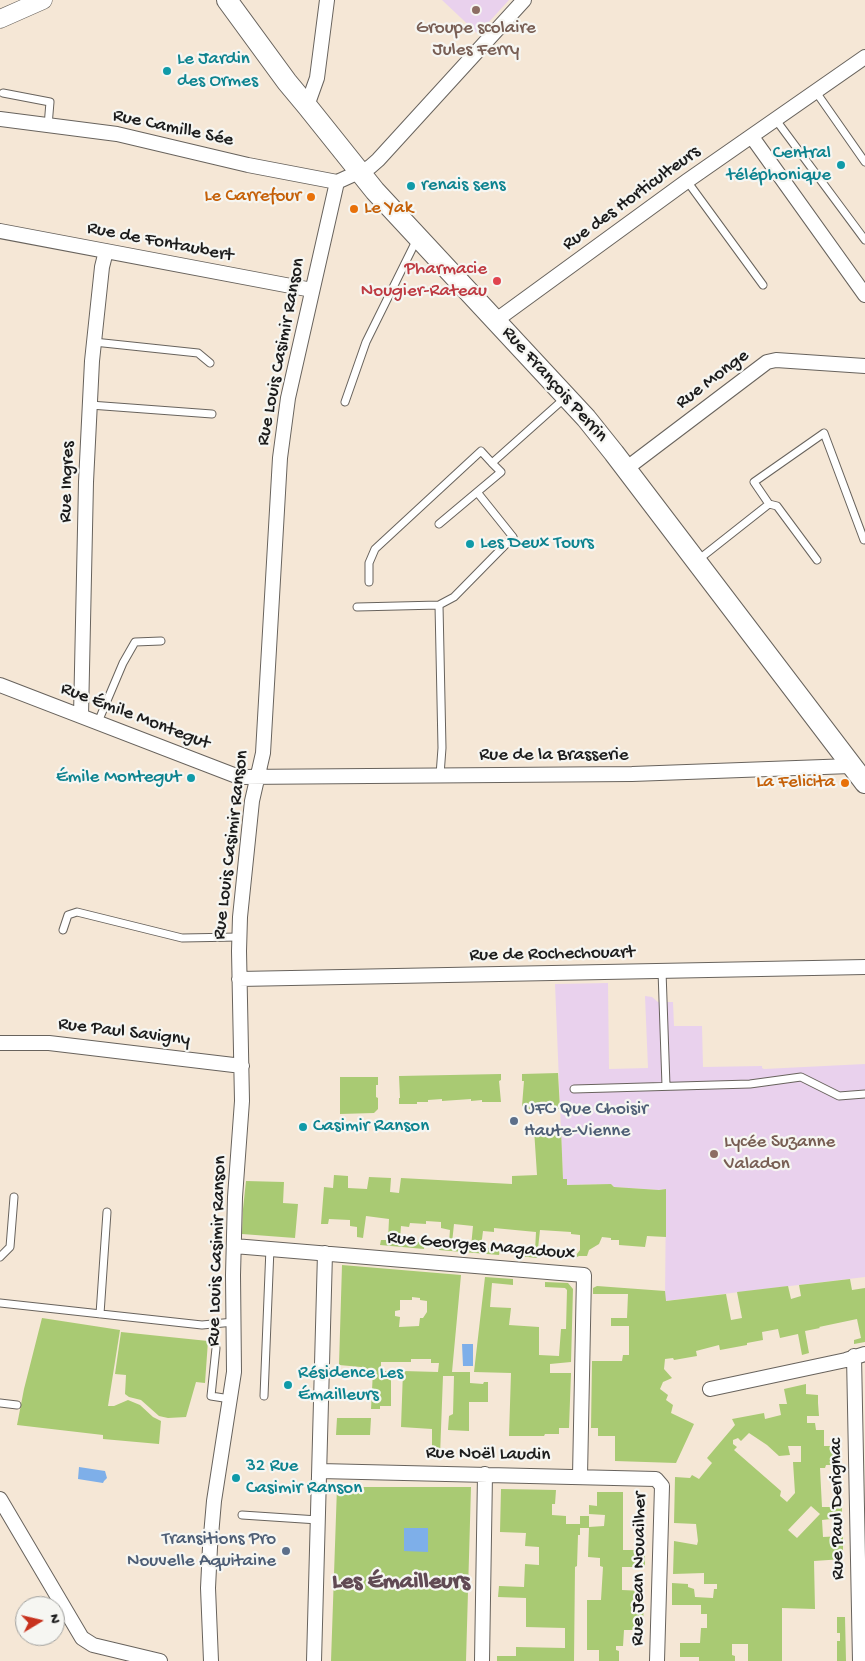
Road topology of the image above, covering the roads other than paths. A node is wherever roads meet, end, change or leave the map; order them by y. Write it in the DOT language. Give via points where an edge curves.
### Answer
graph roads {
  1 [pos="43,0"];
  2 [pos="227,0"];
  3 [pos="327,0"];
  4 [pos="524,0"];
  5 [pos="0,19"];
  6 [pos="865,57"];
  7 [pos="816,92"];
  8 [pos="3,93"];
  9 [pos="307,106"];
  10 [pos="0,119"];
  11 [pos="776,120"];
  12 [pos="48,126"];
  13 [pos="752,137"];
  14 [pos="865,162"];
  15 [pos="358,171"];
  16 [pos="687,181"];
  17 [pos="337,182"];
  18 [pos="0,231"];
  19 [pos="417,238"];
  20 [pos="865,240"];
  21 [pos="106,251"];
  22 [pos="763,285"];
  23 [pos="312,290"];
  24 [pos="865,296"];
  25 [pos="495,321"];
  26 [pos="94,342"];
  27 [pos="210,363"];
  28 [pos="865,366"];
  29 [pos="566,396"];
  30 [pos="345,402"];
  31 [pos="90,405"];
  32 [pos="212,414"];
  33 [pos="492,463"];
  34 [pos="627,468"];
  35 [pos="477,492"];
  36 [pos="769,504"];
  37 [pos="439,524"];
  38 [pos="864,540"];
  39 [pos="818,560"];
  40 [pos="697,562"];
  41 [pos="370,582"];
  42 [pos="439,605"];
  43 [pos="357,607"];
  44 [pos="160,641"];
  45 [pos="0,685"];
  46 [pos="81,716"];
  47 [pos="98,722"];
  48 [pos="440,775"];
  49 [pos="860,776"];
  50 [pos="258,778"];
  51 [pos="63,930"];
  52 [pos="239,938"];
  53 [pos="865,967"];
  54 [pos="662,971"];
  55 [pos="239,979"];
  56 [pos="0,1043"];
  57 [pos="242,1066"];
  58 [pos="666,1086"];
  59 [pos="574,1090"];
  60 [pos="865,1094"];
  61 [pos="14,1197"];
  62 [pos="107,1212"];
  63 [pos="234,1246"];
  64 [pos="270,1248"];
  65 [pos="325,1253"];
  66 [pos="0,1257"];
  67 [pos="0,1303"];
  68 [pos="100,1314"];
  69 [pos="234,1322"];
  70 [pos="216,1348"];
  71 [pos="860,1355"];
  72 [pos="710,1389"];
  73 [pos="264,1396"];
  74 [pos="230,1399"];
  75 [pos="0,1403"];
  76 [pos="16,1405"];
  77 [pos="861,1464"];
  78 [pos="320,1471"];
  79 [pos="485,1474"];
  80 [pos="580,1476"];
  81 [pos="656,1478"];
  82 [pos="0,1499"];
  83 [pos="242,1515"];
  84 [pos="318,1520"];
  85 [pos="861,1566"];
  86 [pos="160,1661"];
  87 [pos="211,1661"];
  88 [pos="314,1661"];
  89 [pos="482,1661"];
  90 [pos="657,1661"];
  91 [pos="860,1661"];
  1 -- 5 [label="street"];
  2 -- 9 [label="main road, Rue François Perrin"];
  3 -- 9 [label="street" via="317,78"];
  4 -- 15 [label="street" via="378,160"];
  6 -- 7 [label="street, Rue des Horticulteurs"];
  7 -- 11 [label="street, Rue des Horticulteurs"];
  7 -- 14 [label="lane"];
  8 -- 12 [label="lane" via="50,102"];
  9 -- 15 [label="main road, Rue François Perrin"];
  10 -- 12 [label="street, Rue Camille Sée"];
  11 -- 13 [label="street, Rue des Horticulteurs"];
  11 -- 20 [label="lane"];
  12 -- 17 [label="street, Rue Camille Sée" via="135,138"];
  13 -- 16 [label="street, Rue des Horticulteurs"];
  13 -- 24 [label="street"];
  15 -- 17 [label="street"];
  15 -- 19 [label="main road, Rue François Perrin"];
  16 -- 22 [label="lane"];
  16 -- 25 [label="street, Rue des Horticulteurs"];
  17 -- 23 [label="street, Rue Louis Casimir Ranson"];
  18 -- 21 [label="street, Rue de Fontaubert"];
  19 -- 25 [label="main road, Rue François Perrin"];
  19 -- 30 [label="lane" via="366,342"];
  21 -- 23 [label="street, Rue de Fontaubert"];
  21 -- 26 [label="street, Rue Ingres"];
  23 -- 50 [label="street, Rue Louis Casimir Ranson" via="288,398 280,458 263,753"];
  25 -- 29 [label="main road, Rue François Perrin"];
  26 -- 27 [label="lane" via="198,353"];
  26 -- 31 [label="street, Rue Ingres"];
  28 -- 34 [label="street, Rue Monge" via="767,362"];
  29 -- 33 [label="lane"];
  29 -- 34 [label="main road, Rue François Perrin"];
  31 -- 32 [label="lane"];
  31 -- 46 [label="street, Rue Ingres"];
  33 -- 35 [label="lane" via="501,472"];
  33 -- 41 [label="lane" via="481,451 375,549 369,563"];
  34 -- 40 [label="main road, Rue François Perrin"];
  35 -- 37 [label="lane"];
  35 -- 42 [label="lane" via="513,537 454,597"];
  36 -- 38 [label="lane" via="754,482 824,432"];
  36 -- 39 [label="lane" via="777,506"];
  36 -- 40 [label="lane"];
  40 -- 49 [label="main road, Rue François Perrin"];
  42 -- 43 [label="lane"];
  42 -- 48 [label="lane"];
  44 -- 47 [label="lane" via="135,642"];
  45 -- 46 [label="street, Rue Émile Montegut"];
  46 -- 47 [label="street, Rue Émile Montegut"];
  47 -- 50 [label="street, Rue Émile Montegut" via="239,777"];
  48 -- 49 [label="street, Rue de la Brasserie"];
  48 -- 50 [label="street, Rue de la Brasserie"];
  50 -- 52 [label="street, Rue Louis Casimir Ranson" via="251,810"];
  51 -- 52 [label="lane" via="68,915 77,912 182,938"];
  52 -- 55 [label="street, Rue Louis Casimir Ranson"];
  53 -- 54 [label="street, Rue de Rochechouart"];
  54 -- 55 [label="street, Rue de Rochechouart"];
  54 -- 58 [label="lane"];
  55 -- 57 [label="street, Rue Louis Casimir Ranson"];
  56 -- 57 [label="street, Rue Paul Savigny" via="49,1043"];
  57 -- 63 [label="street, Rue Louis Casimir Ranson"];
  58 -- 59 [label="lane"];
  58 -- 60 [label="lane" via="750,1084 801,1077 840,1096"];
  61 -- 66 [label="lane" via="10,1247"];
  62 -- 68 [label="lane"];
  63 -- 64 [label="street, Rue Georges Magadoux"];
  63 -- 69 [label="street, Rue Louis Casimir Ranson"];
  64 -- 65 [label="street, Rue Georges Magadoux"];
  64 -- 73 [label="lane"];
  65 -- 78 [label="street"];
  65 -- 80 [label="street, Rue Georges Magadoux" via="584,1275"];
  67 -- 68 [label="lane"];
  68 -- 69 [label="lane" via="202,1325"];
  69 -- 74 [label="street, Rue Louis Casimir Ranson" via="234,1372"];
  70 -- 74 [label="lane" via="211,1396"];
  71 -- 72 [label="street"];
  71 -- 77 [label="street, Rue Paul Derignac"];
  74 -- 87 [label="street, Rue Louis Casimir Ranson" via="210,1548"];
  75 -- 76 [label="lane"];
  77 -- 85 [label="street, Rue Paul Derignac"];
  78 -- 79 [label="street, Rue Noël Laudin"];
  78 -- 84 [label="street"];
  79 -- 80 [label="street, Rue Noël Laudin"];
  79 -- 89 [label="street"];
  80 -- 81 [label="street, Rue Noël Laudin"];
  81 -- 90 [label="street, Rue Jean Nouailher" via="662,1486"];
  82 -- 86 [label="street" via="82,1638 93,1645"];
  83 -- 84 [label="lane"];
  84 -- 88 [label="street"];
  85 -- 91 [label="street, Rue Paul Derignac"];
}
